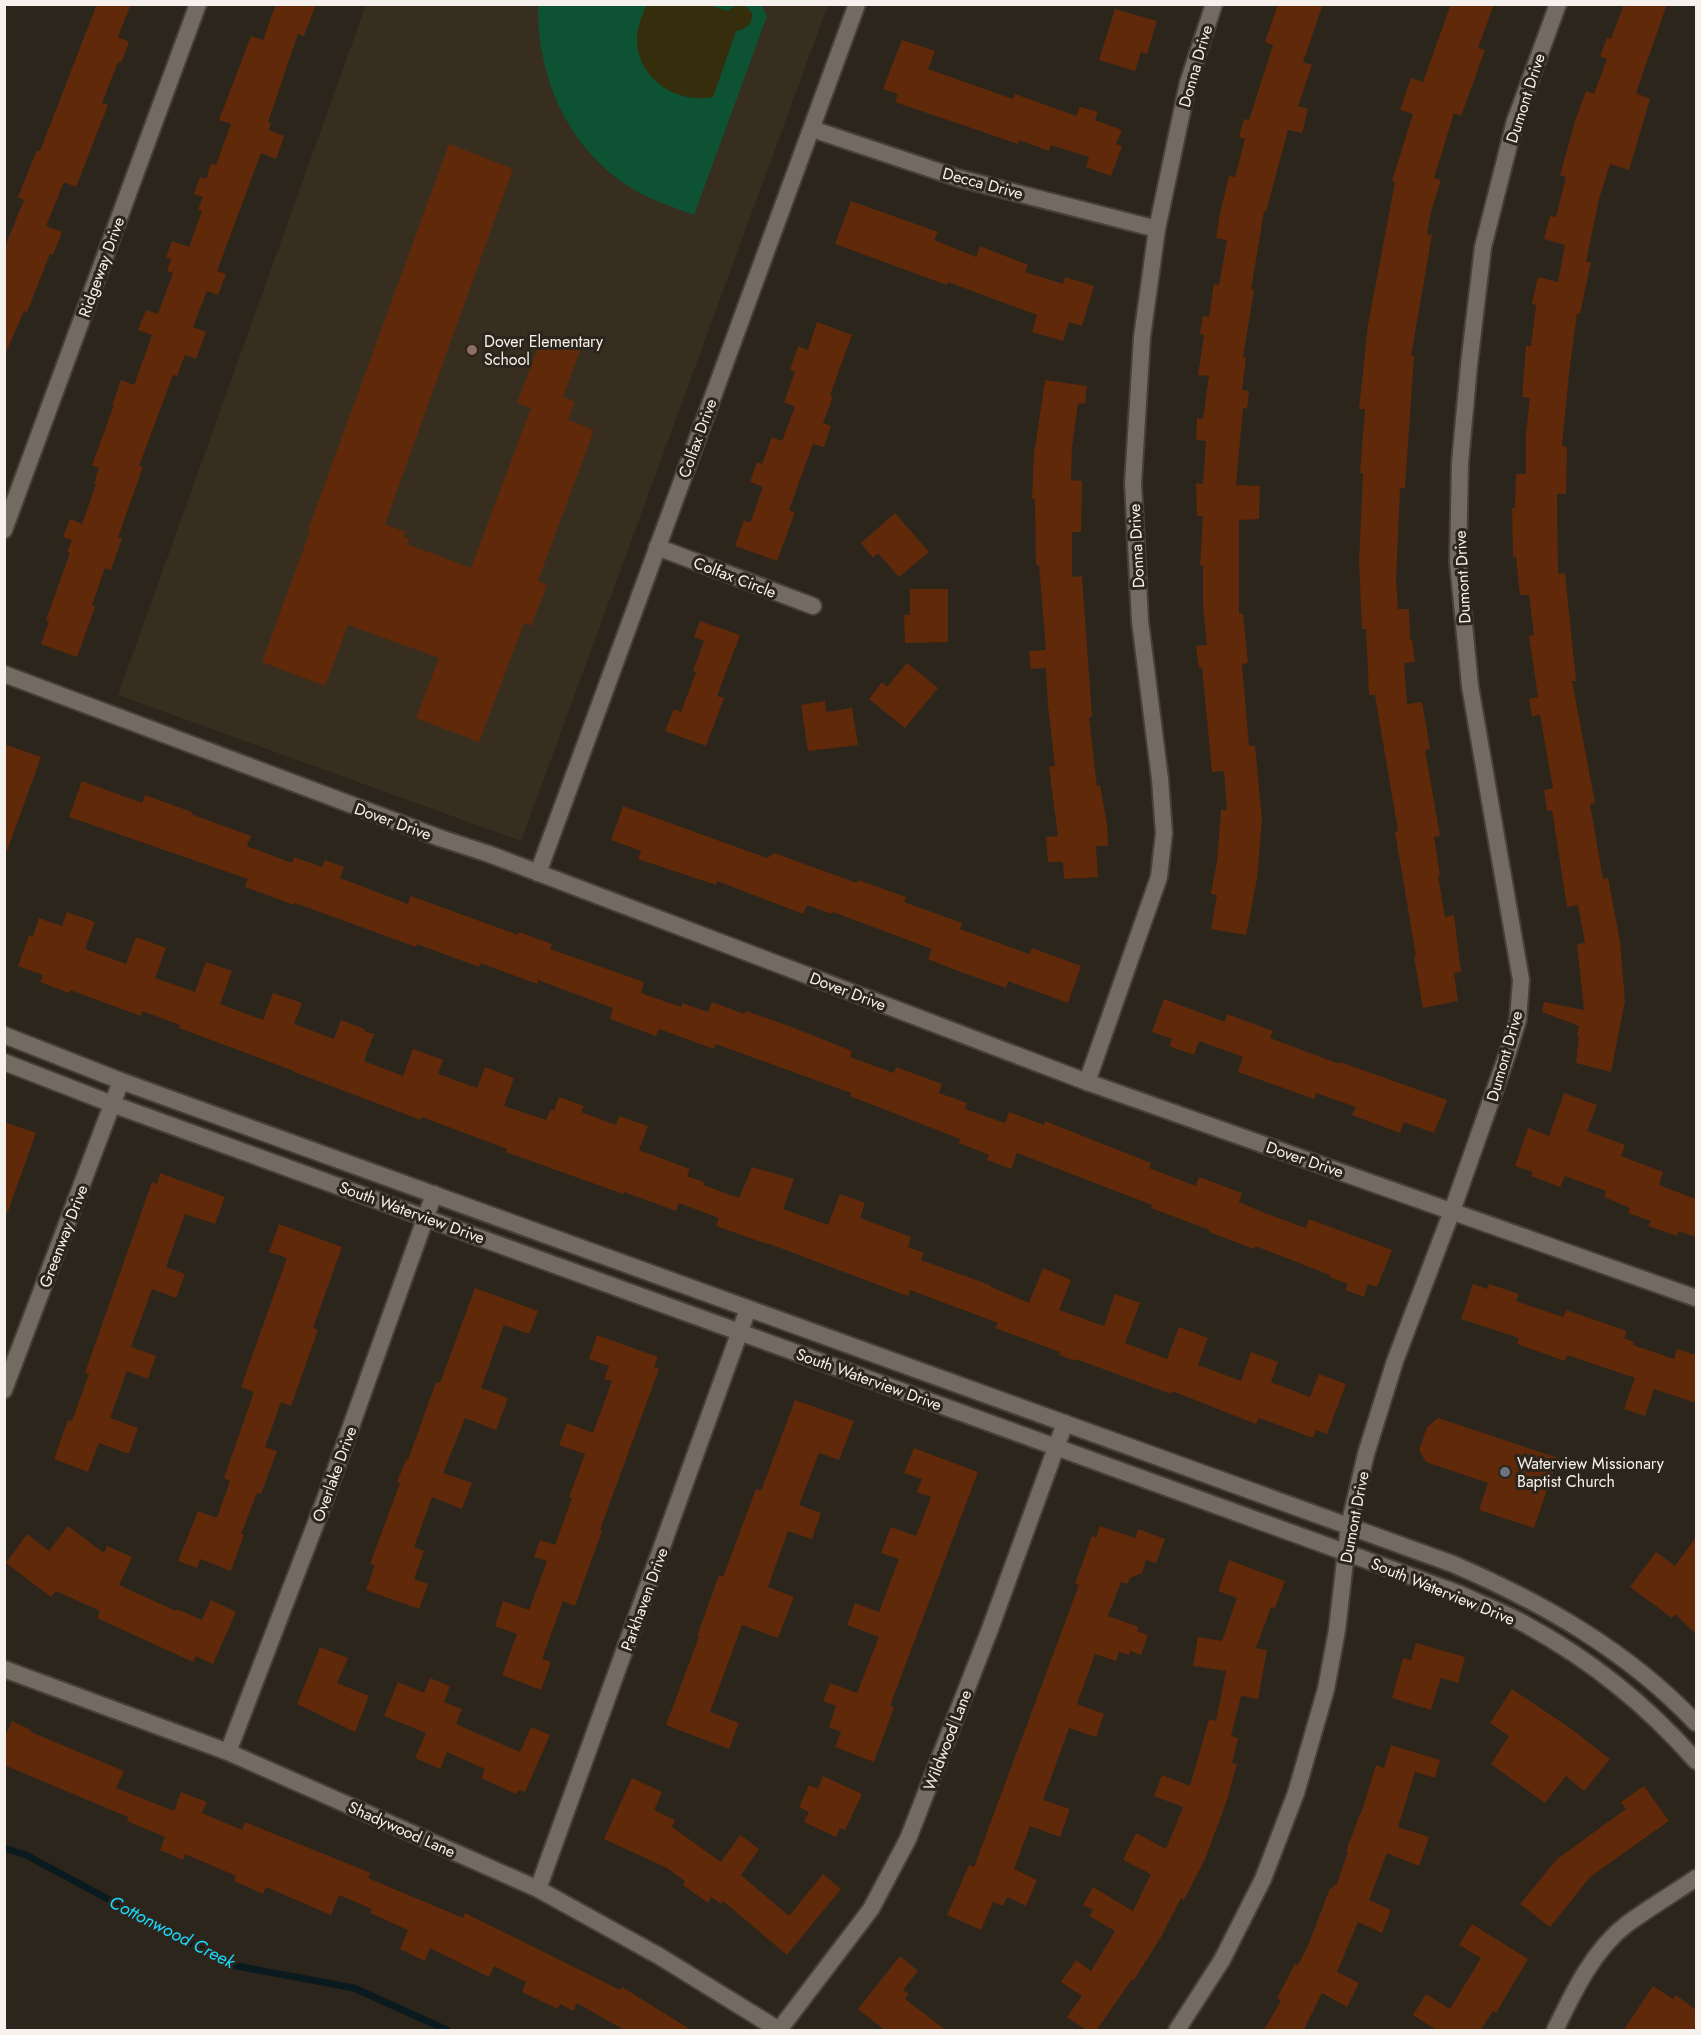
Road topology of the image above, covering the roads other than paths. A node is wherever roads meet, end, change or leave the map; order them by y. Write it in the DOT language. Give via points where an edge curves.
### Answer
graph roads {
  1 [pos="198,4"];
  2 [pos="857,4"];
  3 [pos="1214,4"];
  4 [pos="1558,4"];
  5 [pos="812,129"];
  6 [pos="1157,229"];
  7 [pos="4,530"];
  8 [pos="657,547"];
  9 [pos="813,606"];
  10 [pos="4,674"];
  11 [pos="538,873"];
  12 [pos="4,1035"];
  13 [pos="4,1062"];
  14 [pos="121,1081"];
  15 [pos="1087,1082"];
  16 [pos="112,1104"];
  17 [pos="434,1194"];
  18 [pos="1452,1211"];
  19 [pos="426,1217"];
  20 [pos="1696,1298"];
  21 [pos="748,1310"];
  22 [pos="740,1332"];
  23 [pos="4,1390"];
  24 [pos="1065,1423"];
  25 [pos="1057,1447"];
  26 [pos="1349,1526"];
  27 [pos="1346,1552"];
  28 [pos="4,1669"];
  29 [pos="1696,1723"];
  30 [pos="228,1752"];
  31 [pos="1696,1761"];
  32 [pos="1696,1878"];
  33 [pos="538,1889"];
  34 [pos="779,2030"];
  35 [pos="1178,2031"];
  36 [pos="1555,2031"];
  1 -- 7 [label="street, Ridgeway Drive"];
  2 -- 5 [label="street, Colfax Drive"];
  3 -- 6 [label="street, Donna Drive" via="1188,83"];
  4 -- 18 [label="street, Dumont Drive" via="1515,121 1483,248 1460,463 1458,562 1470,686 1521,980 1518,1020"];
  5 -- 6 [label="street, Decca Drive" via="958,178"];
  5 -- 8 [label="street, Colfax Drive"];
  6 -- 15 [label="street, Donna Drive" via="1142,337 1133,483 1140,621 1164,833 1159,877"];
  8 -- 9 [label="street, Colfax Circle"];
  8 -- 11 [label="street, Colfax Drive"];
  10 -- 11 [label="street, Dover Drive"];
  11 -- 15 [label="street, Dover Drive"];
  12 -- 14 [label="street, South Waterview Drive"];
  13 -- 16 [label="street, South Waterview Drive"];
  14 -- 16 [label="street, Greenway Drive"];
  14 -- 17 [label="street, South Waterview Drive"];
  15 -- 18 [label="street, Dover Drive"];
  16 -- 19 [label="street, South Waterview Drive"];
  16 -- 23 [label="street, Greenway Drive"];
  17 -- 19 [label="street, Overlake Drive"];
  17 -- 21 [label="street, South Waterview Drive"];
  18 -- 20 [label="street, Dover Drive"];
  18 -- 26 [label="street, Dumont Drive" via="1395,1361"];
  19 -- 22 [label="street, South Waterview Drive"];
  19 -- 30 [label="street, Overlake Drive" via="324,1502"];
  21 -- 22 [label="street, Parkhaven Drive"];
  21 -- 24 [label="street, South Waterview Drive"];
  22 -- 25 [label="street, South Waterview Drive"];
  22 -- 33 [label="street, Parkhaven Drive"];
  24 -- 25 [label="street, Wildwood Lane"];
  24 -- 26 [label="street, South Waterview Drive"];
  25 -- 27 [label="street, South Waterview Drive"];
  25 -- 34 [label="street, Wildwood Lane" via="908,1839 872,1909"];
  26 -- 27 [label="street, Dumont Drive"];
  26 -- 29 [label="street, South Waterview Drive" via="1453,1564 1552,1611 1626,1660"];
  27 -- 31 [label="street, South Waterview Drive" via="1460,1594 1567,1649 1611,1680"];
  27 -- 35 [label="street, Dumont Drive" via="1326,1689 1296,1793 1263,1879 1233,1940"];
  28 -- 30 [label="street, Shadywood Lane"];
  30 -- 33 [label="street, Shadywood Lane"];
  32 -- 36 [label="street" via="1626,1925 1599,1953"];
  33 -- 34 [label="street, Shadywood Lane" via="659,1956"];
}
